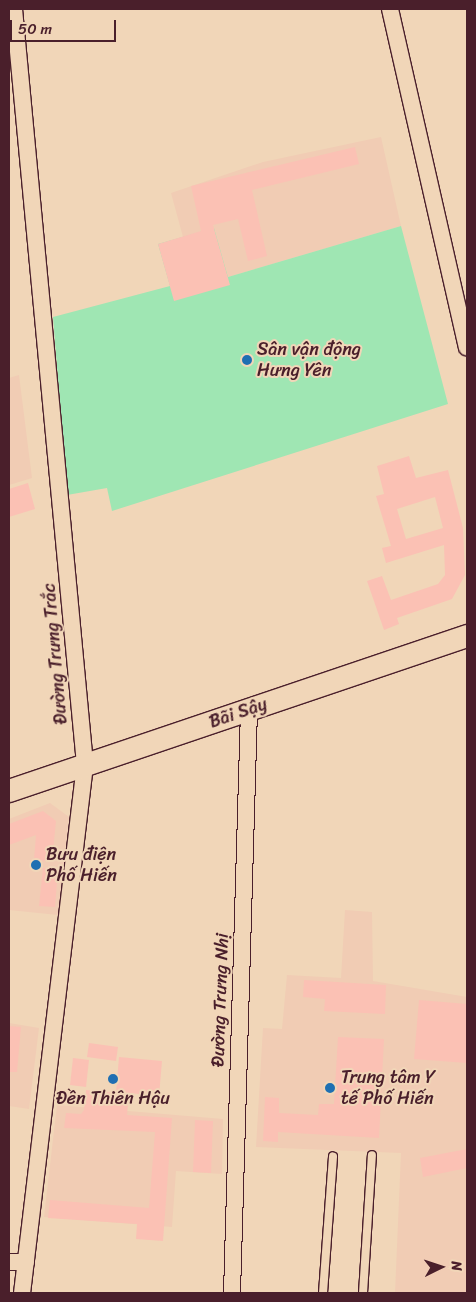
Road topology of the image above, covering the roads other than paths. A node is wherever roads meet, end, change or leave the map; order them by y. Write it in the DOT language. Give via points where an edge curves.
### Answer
graph roads {
  1 [pos="14,9"];
  2 [pos="390,9"];
  3 [pos="467,347"];
  4 [pos="467,636"];
  5 [pos="249,709"];
  6 [pos="85,765"];
  7 [pos="9,791"];
  8 [pos="372,1155"];
  9 [pos="333,1156"];
  10 [pos="9,1262"];
  11 [pos="26,1262"];
  12 [pos="22,1293"];
  13 [pos="232,1293"];
  14 [pos="323,1293"];
  15 [pos="363,1293"];
  1 -- 6 [label="street, Đường Trưng Trắc"];
  2 -- 3 [label="street"];
  4 -- 5 [label="street, Bãi Sậy"];
  5 -- 6 [label="street, Bãi Sậy"];
  5 -- 13 [label="street, Đường Trưng Nhị"];
  6 -- 7 [label="street, Bãi Sậy"];
  6 -- 11 [label="street, Đường Trưng Trắc"];
  8 -- 15 [label="lane"];
  9 -- 14 [label="lane"];
  10 -- 11 [label="street"];
  11 -- 12 [label="street, Đường Trưng Trắc"];
}
